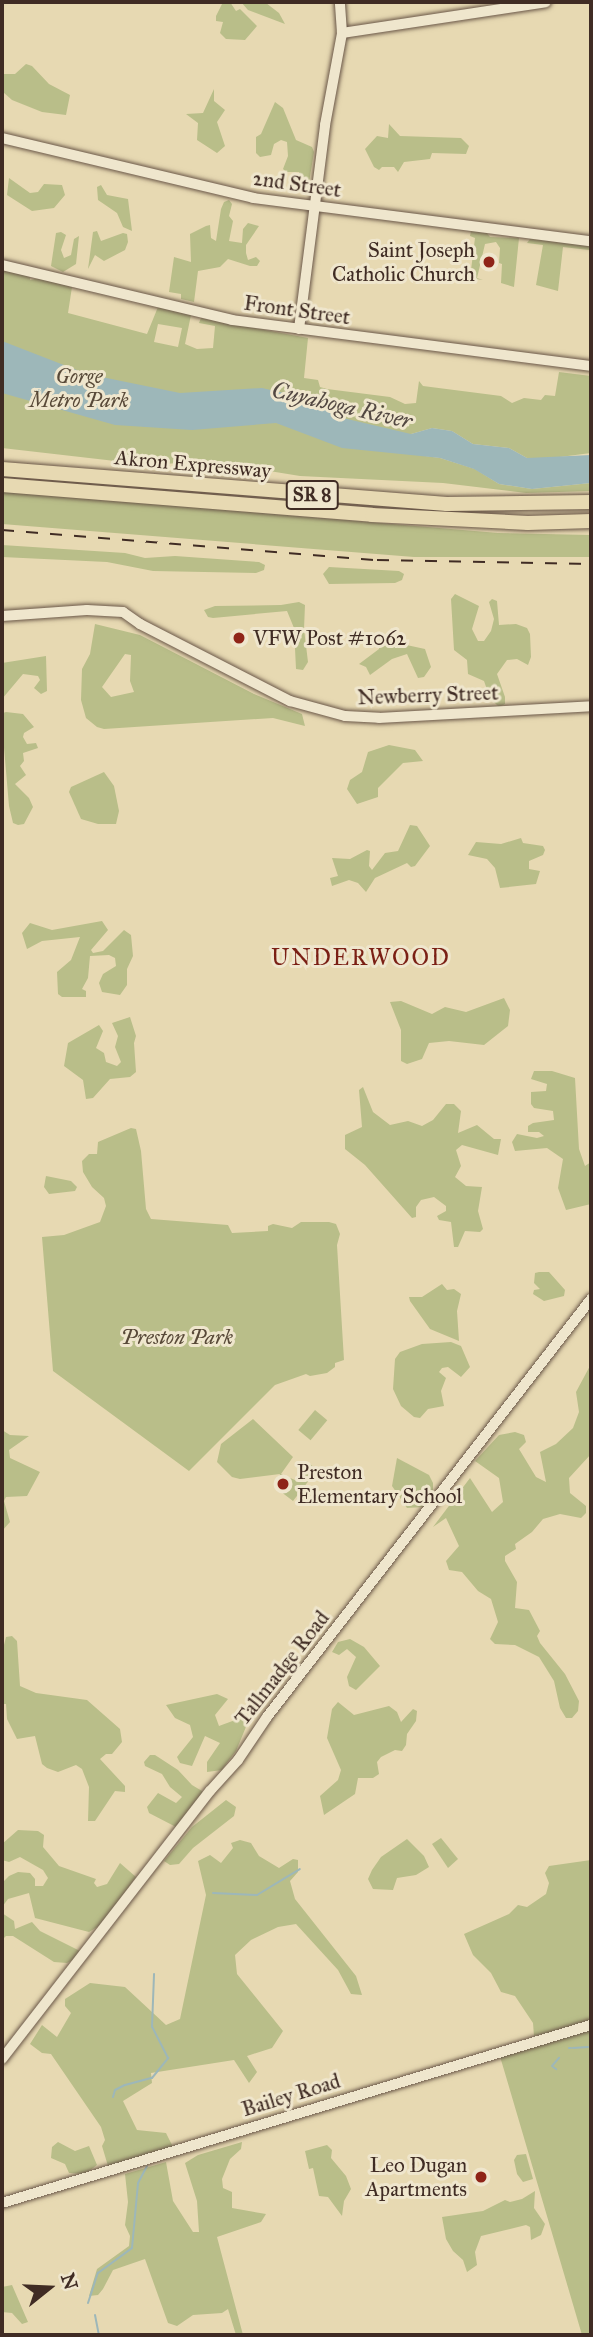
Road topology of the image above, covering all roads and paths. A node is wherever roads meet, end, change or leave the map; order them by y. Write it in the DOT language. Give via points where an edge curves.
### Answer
graph roads {
  1 [pos="340,2"];
  2 [pos="546,2"];
  3 [pos="342,33"];
  4 [pos="2,138"];
  5 [pos="315,206"];
  6 [pos="591,241"];
  7 [pos="2,265"];
  8 [pos="299,329"];
  9 [pos="591,366"];
  10 [pos="2,469"];
  11 [pos="2,485"];
  12 [pos="591,502"];
  13 [pos="591,523"];
  14 [pos="2,616"];
  15 [pos="591,706"];
  16 [pos="591,1299"];
  17 [pos="591,2025"];
  18 [pos="2,2059"];
  19 [pos="2,2203"];
  1 -- 3 [label="street"];
  2 -- 3 [label="street"];
  3 -- 5 [label="street"];
  4 -- 5 [label="main road, 2nd Street" via="179,182"];
  5 -- 6 [label="main road, 2nd Street"];
  5 -- 8 [label="street"];
  7 -- 8 [label="street, Front Street" via="225,319"];
  8 -- 9 [label="street, Front Street"];
  10 -- 12 [label="highway, Akron Expressway / SR 8" via="447,505"];
  11 -- 13 [label="highway, Akron Expressway / SR 8" via="372,515"];
  14 -- 15 [label="street, Newberry Street" via="122,612 290,701 345,716"];
  16 -- 18 [label="street, Tallmadge Road"];
  17 -- 19 [label="street, Bailey Road"];
}
